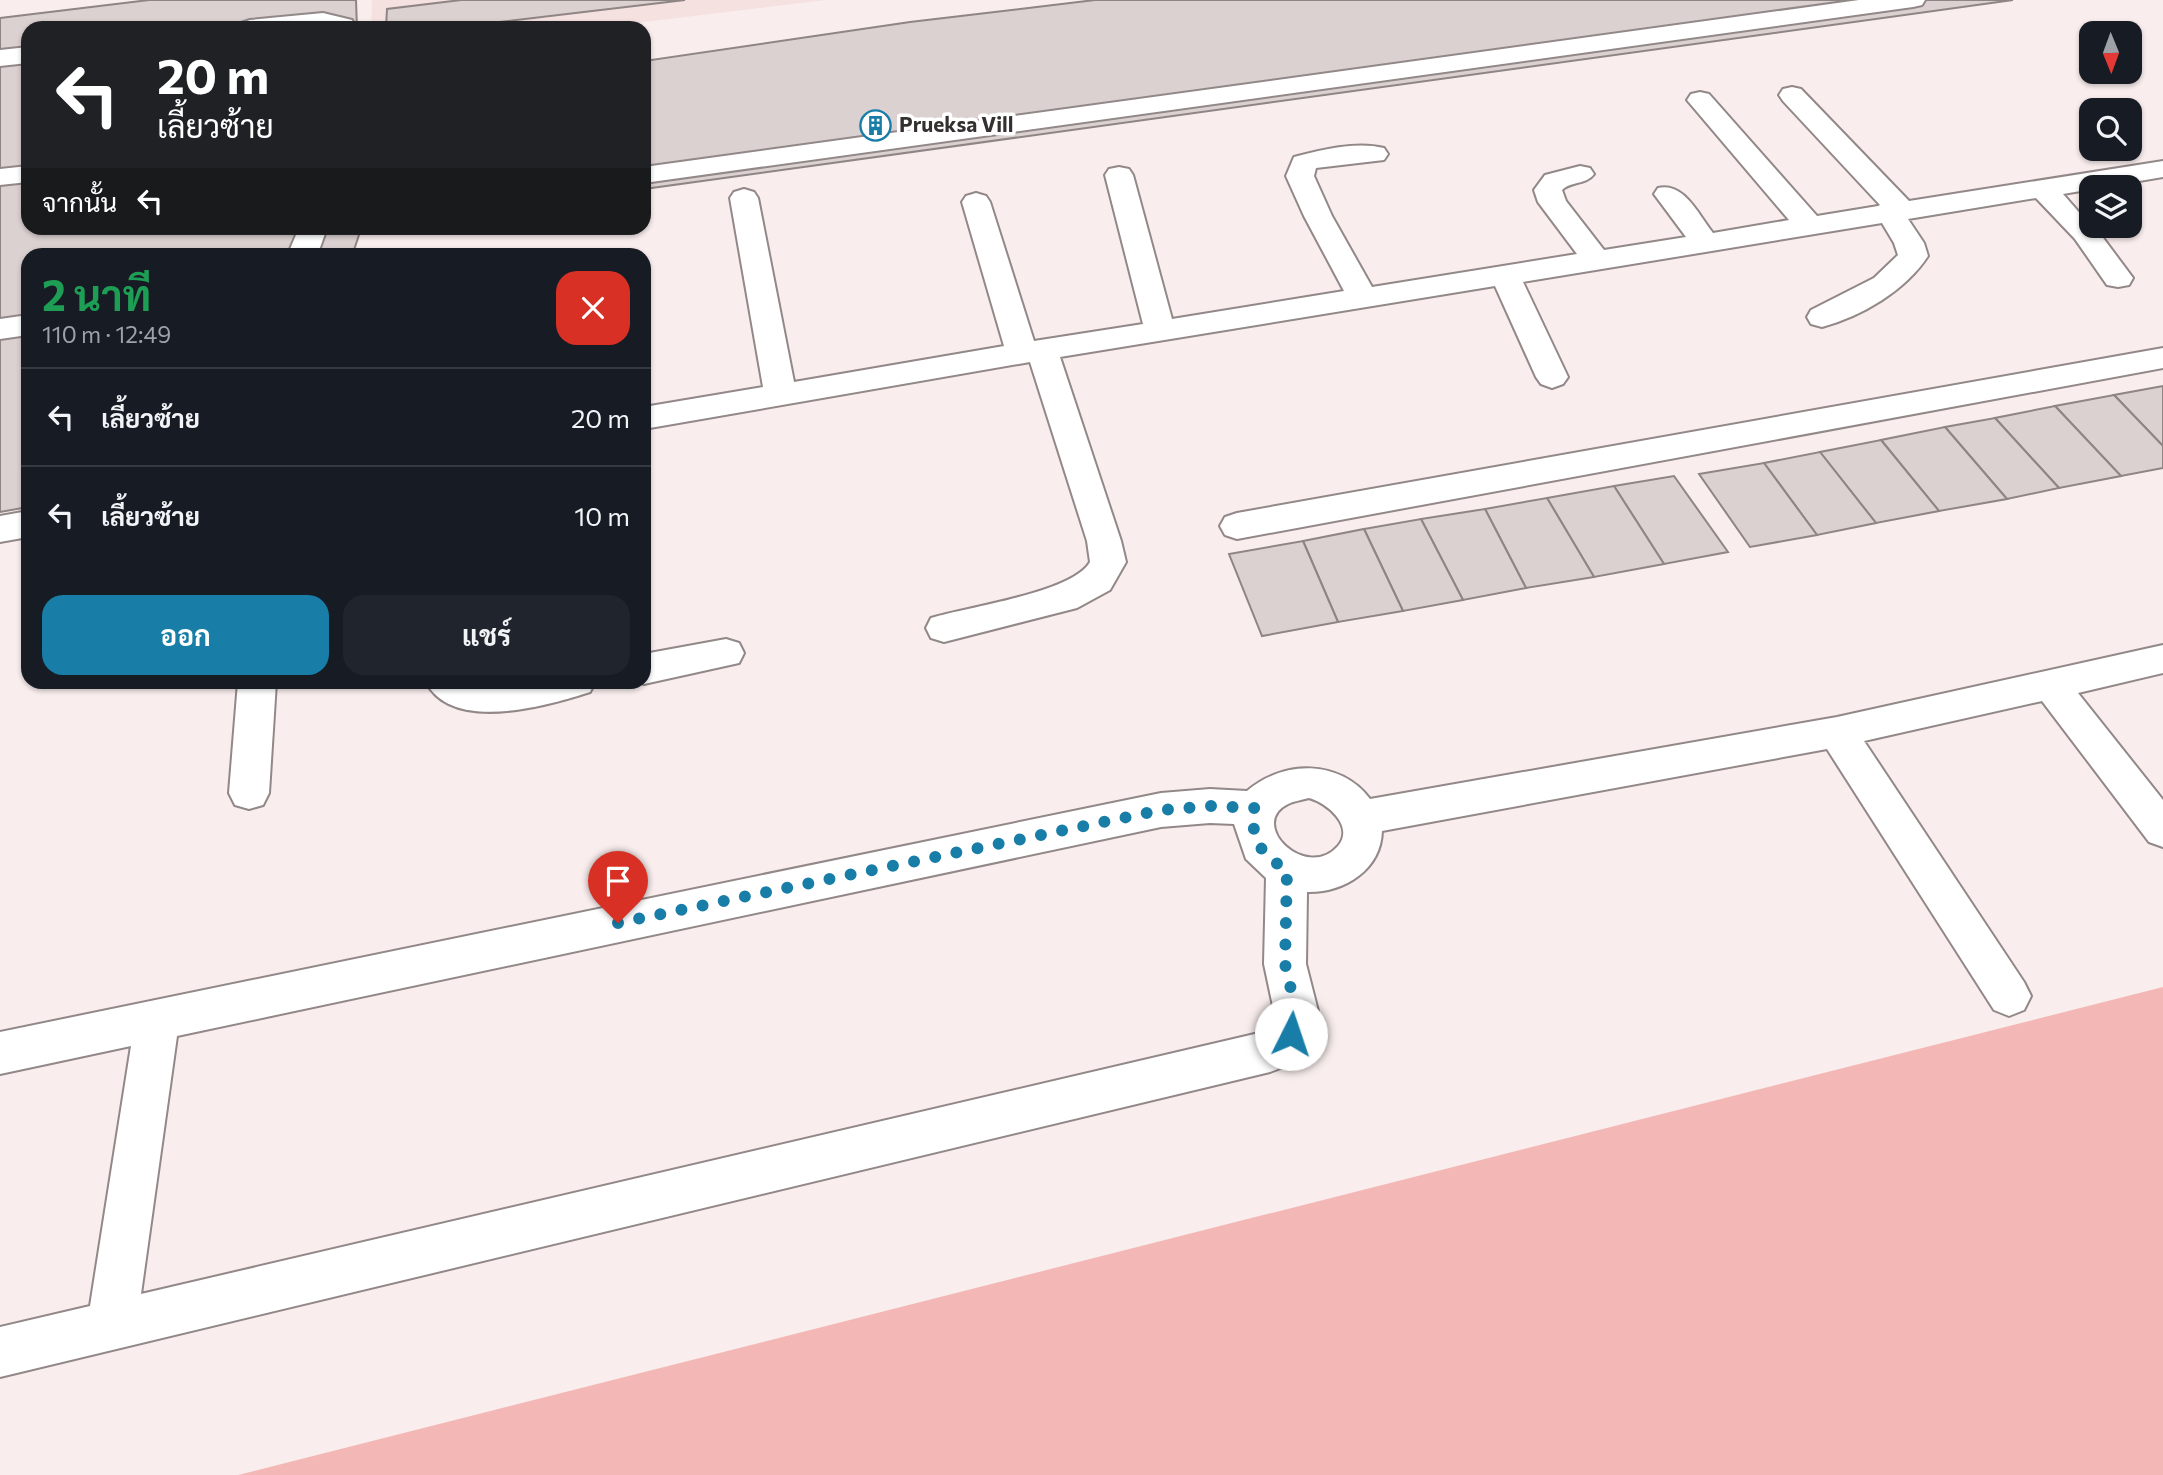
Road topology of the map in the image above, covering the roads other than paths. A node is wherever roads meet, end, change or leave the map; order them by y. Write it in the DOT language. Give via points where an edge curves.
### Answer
graph roads {
  1 [pos="1913,0"];
  2 [pos="21,56"];
  3 [pos="0,58"];
  4 [pos="1792,95"];
  5 [pos="1700,100"];
  6 [pos="1374,154"];
  7 [pos="2163,169"];
  8 [pos="1580,174"];
  9 [pos="21,175"];
  10 [pos="651,175"];
  11 [pos="1119,175"];
  12 [pos="0,177"];
  13 [pos="2042,188"];
  14 [pos="1668,194"];
  15 [pos="744,198"];
  16 [pos="976,202"];
  17 [pos="1895,210"];
  18 [pos="1809,225"];
  19 [pos="1705,242"];
  20 [pos="1596,260"];
  21 [pos="1504,275"];
  22 [pos="2118,278"];
  23 [pos="1363,298"];
  24 [pos="1822,317"];
  25 [pos="21,326"];
  26 [pos="0,329"];
  27 [pos="1160,331"];
  28 [pos="1032,351"];
  29 [pos="2163,358"];
  30 [pos="1552,377"];
  31 [pos="781,395"];
  32 [pos="651,417"];
  33 [pos="21,525"];
  34 [pos="1237,526"];
  35 [pos="0,529"];
  36 [pos="944,628"];
  37 [pos="726,653"];
  38 [pos="2163,659"];
  39 [pos="651,668"];
  40 [pos="2050,684"];
  41 [pos="256,689"];
  42 [pos="451,689"];
  43 [pos="538,689"];
  44 [pos="1836,732"];
  45 [pos="249,793"];
  46 [pos="1255,808"];
  47 [pos="1360,818"];
  48 [pos="2163,830"];
  49 [pos="1287,870"];
  50 [pos="2009,996"];
  51 [pos="157,1020"];
  52 [pos="0,1053"];
  53 [pos="112,1326"];
  54 [pos="0,1352"];
  1 -- 10 [label="street"];
  2 -- 3 [label="street"];
  4 -- 17 [label="street"];
  5 -- 18 [label="street"];
  6 -- 23 [label="street" via="1304,163 1300,176"];
  7 -- 13 [label="street"];
  8 -- 20 [label="street" via="1555,181 1548,190"];
  9 -- 12 [label="street"];
  11 -- 27 [label="street"];
  13 -- 17 [label="street"];
  13 -- 22 [label="street" via="2085,233"];
  14 -- 19 [label="street"];
  15 -- 31 [label="street"];
  16 -- 28 [label="street"];
  17 -- 18 [label="street"];
  17 -- 24 [label="street" via="1913,256 1906,268"];
  18 -- 19 [label="street"];
  19 -- 20 [label="street"];
  20 -- 21 [label="street"];
  21 -- 23 [label="street"];
  21 -- 30 [label="street"];
  23 -- 27 [label="street"];
  25 -- 26 [label="street"];
  27 -- 28 [label="street"];
  28 -- 31 [label="street"];
  28 -- 36 [label="street" via="1108,562 1097,580 1064,598"];
  29 -- 34 [label="street"];
  31 -- 32 [label="street"];
  33 -- 35 [label="street"];
  37 -- 39 [label="street"];
  38 -- 40 [label="street"];
  40 -- 44 [label="street"];
  40 -- 48 [label="street"];
  41 -- 45 [label="street"];
  42 -- 43 [label="street" via="458,696 483,699"];
  44 -- 47 [label="street"];
  44 -- 50 [label="street"];
  46 -- 47 [label="street" via="1268,793 1287,784 1309,782 1331,788 1349,801"];
  46 -- 49 [label="street" via="1254,836 1271,861"];
  46 -- 51 [label="street" via="1161,810"];
  47 -- 49 [label="street" via="1359,849 1341,867 1315,875"];
  49 -- 53 [label="street" via="1285,964 1296,1011 1291,1034 1270,1051"];
  51 -- 52 [label="street"];
  51 -- 53 [label="street"];
  53 -- 54 [label="street"];
}
